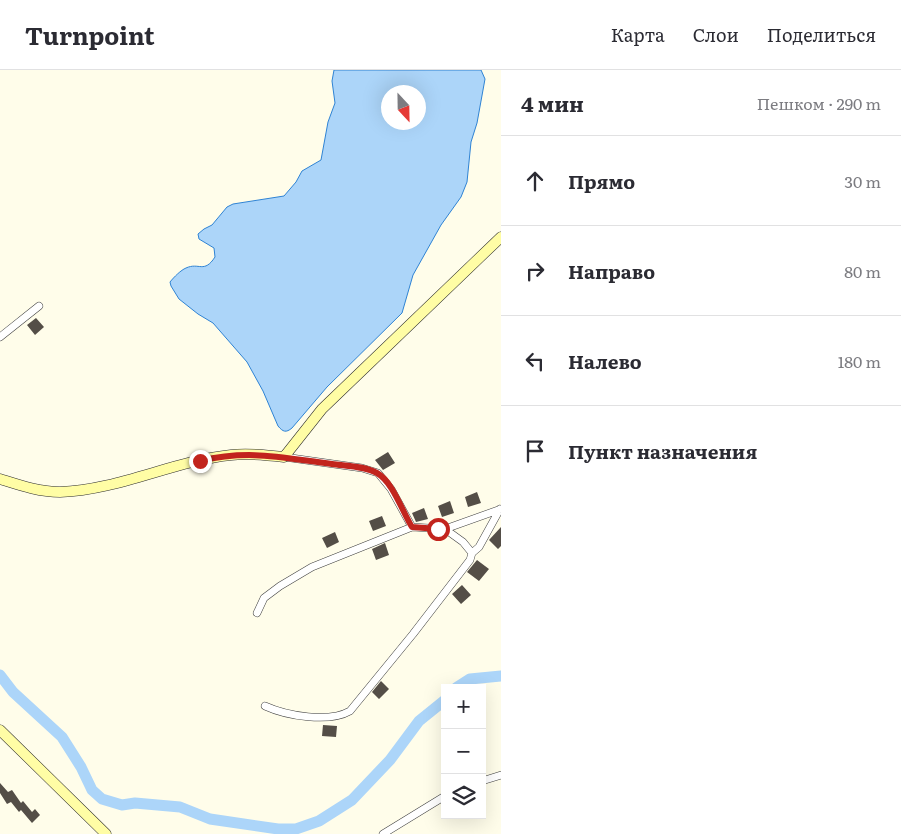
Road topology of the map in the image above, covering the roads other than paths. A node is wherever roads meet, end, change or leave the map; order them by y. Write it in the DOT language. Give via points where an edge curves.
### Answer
graph roads {
  1 [pos="501,237"];
  2 [pos="39,306"];
  3 [pos="0,336"];
  4 [pos="284,457"];
  5 [pos="0,479"];
  6 [pos="501,509"];
  7 [pos="412,527"];
  8 [pos="445,528"];
  9 [pos="472,553"];
  10 [pos="257,613"];
  11 [pos="266,706"];
  12 [pos="0,730"];
  13 [pos="501,774"];
  14 [pos="486,780"];
  15 [pos="441,798"];
  16 [pos="106,834"];
  17 [pos="383,834"];
  1 -- 4 [label="street" via="322,409"];
  2 -- 3 [label="street"];
  4 -- 5 [label="street" via="248,454 217,457 74,491 40,490"];
  4 -- 7 [label="street" via="378,473"];
  6 -- 8 [label="street"];
  6 -- 9 [label="street" via="479,547"];
  7 -- 8 [label="street"];
  7 -- 10 [label="street" via="337,556 292,578 264,598"];
  8 -- 9 [label="street"];
  9 -- 11 [label="street" via="454,582 350,711 336,716 298,715"];
  12 -- 16 [label="street"];
  13 -- 14 [label="street"];
  15 -- 17 [label="street"];
}
